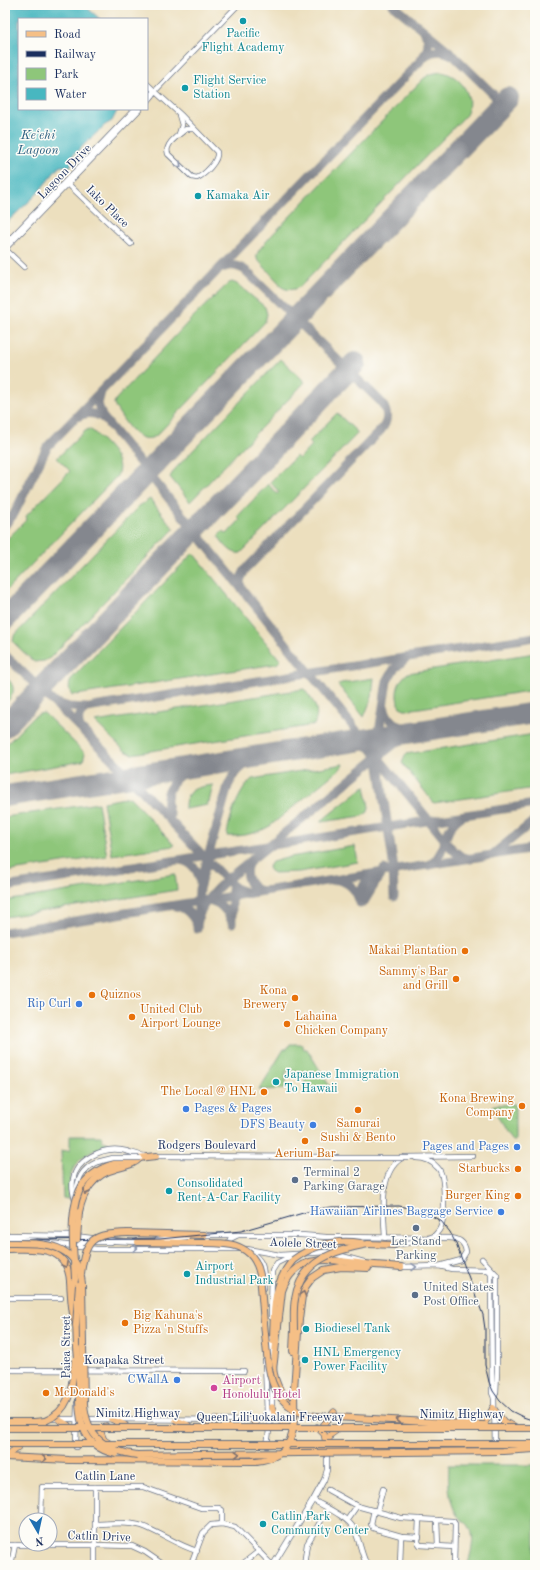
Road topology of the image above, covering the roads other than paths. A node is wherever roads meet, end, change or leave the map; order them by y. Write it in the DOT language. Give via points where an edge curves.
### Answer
graph roads {
  1 [pos="238,5"];
  2 [pos="148,85"];
  3 [pos="155,91"];
  4 [pos="148,96"];
  5 [pos="148,101"];
  6 [pos="134,110"];
  7 [pos="139,110"];
  8 [pos="179,115"];
  9 [pos="193,129"];
  10 [pos="178,136"];
  11 [pos="67,182"];
  12 [pos="5,244"];
  13 [pos="131,244"];
  14 [pos="5,249"];
  15 [pos="24,267"];
  16 [pos="156,1156"];
  17 [pos="473,1156"];
  18 [pos="404,1157"];
  19 [pos="140,1158"];
  20 [pos="76,1200"];
  21 [pos="76,1220"];
  22 [pos="60,1235"];
  23 [pos="204,1235"];
  24 [pos="239,1235"];
  25 [pos="5,1236"];
  26 [pos="75,1236"];
  27 [pos="385,1238"];
  28 [pos="116,1241"];
  29 [pos="138,1242"];
  30 [pos="5,1243"];
  31 [pos="368,1244"];
  32 [pos="394,1245"];
  33 [pos="76,1247"];
  34 [pos="5,1249"];
  35 [pos="96,1249"];
  36 [pos="227,1249"];
  37 [pos="247,1249"];
  38 [pos="296,1254"];
  39 [pos="482,1259"];
  40 [pos="439,1266"];
  41 [pos="401,1267"];
  42 [pos="76,1279"];
  43 [pos="494,1286"];
  44 [pos="5,1298"];
  45 [pos="61,1298"];
  46 [pos="76,1325"];
  47 [pos="77,1348"];
  48 [pos="5,1370"];
  49 [pos="273,1370"];
  50 [pos="78,1371"];
  51 [pos="244,1371"];
  52 [pos="294,1388"];
  53 [pos="272,1407"];
  54 [pos="494,1408"];
  55 [pos="296,1410"];
  56 [pos="322,1411"];
  57 [pos="267,1412"];
  58 [pos="334,1412"];
  59 [pos="435,1418"];
  60 [pos="58,1419"];
  61 [pos="216,1419"];
  62 [pos="176,1420"];
  63 [pos="253,1420"];
  64 [pos="326,1420"];
  65 [pos="5,1421"];
  66 [pos="76,1422"];
  67 [pos="110,1422"];
  68 [pos="269,1424"];
  69 [pos="68,1425"];
  70 [pos="188,1425"];
  71 [pos="209,1425"];
  72 [pos="288,1425"];
  73 [pos="256,1426"];
  74 [pos="322,1426"];
  75 [pos="447,1426"];
  76 [pos="476,1426"];
  77 [pos="495,1426"];
  78 [pos="514,1426"];
  79 [pos="5,1427"];
  80 [pos="316,1427"];
  81 [pos="342,1427"];
  82 [pos="535,1427"];
  83 [pos="5,1445"];
  84 [pos="18,1447"];
  85 [pos="76,1447"];
  86 [pos="116,1447"];
  87 [pos="267,1447"];
  88 [pos="495,1447"];
  89 [pos="535,1447"];
  90 [pos="327,1448"];
  91 [pos="334,1448"];
  92 [pos="137,1455"];
  93 [pos="327,1456"];
  94 [pos="5,1457"];
  95 [pos="95,1487"];
  96 [pos="383,1489"];
  97 [pos="328,1490"];
  98 [pos="313,1500"];
  99 [pos="357,1506"];
  100 [pos="328,1509"];
  101 [pos="376,1511"];
  102 [pos="41,1512"];
  103 [pos="419,1519"];
  104 [pos="347,1520"];
  105 [pos="437,1520"];
  106 [pos="95,1524"];
  107 [pos="222,1524"];
  108 [pos="401,1536"];
  109 [pos="419,1538"];
  110 [pos="5,1545"];
  111 [pos="16,1545"];
  112 [pos="58,1545"];
  113 [pos="96,1545"];
  114 [pos="438,1546"];
  115 [pos="454,1547"];
  116 [pos="197,1551"];
  117 [pos="258,1551"];
  118 [pos="192,1563"];
  119 [pos="11,1565"];
  120 [pos="95,1565"];
  121 [pos="164,1565"];
  122 [pos="200,1565"];
  123 [pos="241,1565"];
  124 [pos="272,1565"];
  125 [pos="304,1565"];
  126 [pos="367,1565"];
  127 [pos="400,1565"];
  128 [pos="454,1565"];
  1 -- 3 [label="street"];
  2 -- 3 [label="street"];
  3 -- 4 [label="street"];
  3 -- 5 [label="street"];
  3 -- 8 [label="street"];
  6 -- 11 [label="street, Lagoon Drive"];
  7 -- 11 [label="street, Lagoon Drive"];
  8 -- 9 [label="street"];
  8 -- 10 [label="street" via="182,125"];
  9 -- 10 [label="street" via="187,128"];
  10 -- 9 [label="street, one-way" via="168,146 167,153 192,177 198,178 218,156"];
  11 -- 12 [label="street, Lagoon Drive"];
  11 -- 13 [label="street, Iako Place"];
  11 -- 14 [label="street, Lagoon Drive"];
  14 -- 15 [label="street"];
  16 -- 18 [label="street, Rodgers Boulevard"];
  16 -- 20 [label="street, Rodgers Boulevard" via="122,1150 105,1151 94,1155 80,1165 74,1176 73,1193"];
  16 -- 42 [label="highway, bridge" via="113,1164 98,1170 79,1190 74,1207"];
  17 -- 18 [label="street, Rodgers Boulevard"];
  18 -- 27 [label="street" via="396,1161 386,1179"];
  19 -- 20 [label="street, bridge" via="113,1158 97,1162 85,1169 76,1187"];
  19 -- 32 [label="street, bridge" via="425,1159 438,1168 442,1175 441,1226 434,1236 426,1240"];
  19 -- 42 [label="highway, one-way, bridge" via="134,1164 102,1175 85,1192 79,1212"];
  20 -- 21 [label="street, Rodgers Boulevard"];
  21 -- 22 [label="street" via="68,1232"];
  21 -- 26 [label="street, Rodgers Boulevard"];
  22 -- 25 [label="street, Aolele Street"];
  22 -- 26 [label="street, Aolele Street"];
  23 -- 24 [label="street, Aolele Street"];
  23 -- 29 [label="street, Aolele Street"];
  23 -- 46 [label="highway, bridge" via="128,1233 107,1234 93,1240 85,1249 82,1263"];
  24 -- 27 [label="street, Aolele Street"];
  24 -- 36 [label="street" via="230,1240"];
  25 -- 33 [label="street, Aolele Street"];
  26 -- 28 [label="street, Aolele Street"];
  26 -- 33 [label="street, Rodgers Boulevard"];
  27 -- 40 [label="street, Aolele Street" via="454,1238 463,1244 466,1252 463,1258 458,1262"];
  28 -- 29 [label="street, Aolele Street"];
  28 -- 33 [label="street" via="83,1242"];
  29 -- 55 [label="highway, bridge" via="223,1243 247,1251 255,1260 260,1275 270,1376 285,1403"];
  30 -- 92 [label="highway, bridge" via="40,1243 53,1246 66,1253 76,1265 82,1284 86,1421 95,1436 107,1447"];
  31 -- 32 [label="highway"];
  31 -- 49 [label="highway, bridge" via="337,1242 321,1245 302,1254 288,1266 275,1296"];
  31 -- 52 [label="highway, bridge" via="329,1254 309,1269 301,1281 294,1305"];
  33 -- 35 [label="street, Aolele Street"];
  33 -- 42 [label="street, Paiea Street"];
  34 -- 46 [label="highway, one-way" via="47,1250 62,1259 69,1272 72,1313"];
  35 -- 36 [label="street, Aolele Street, one-way"];
  35 -- 42 [label="street" via="85,1256 84,1265"];
  36 -- 37 [label="street, Aolele Street"];
  37 -- 38 [label="street, Aolele Street" via="275,1255"];
  37 -- 57 [label="street" via="259,1258 264,1269"];
  38 -- 41 [label="street, Aolele Street" via="327,1252 366,1262"];
  38 -- 53 [label="street" via="277,1263 271,1274"];
  39 -- 43 [label="street, Aolele Street" via="497,1275"];
  41 -- 40 [label="street, Aolele Street, one-way"];
  40 -- 43 [label="street, Aolele Street" via="488,1270"];
  41 -- 49 [label="highway" via="321,1260 300,1266 287,1279 282,1291"];
  52 -- 41 [label="highway, one-way" via="301,1304 303,1292 309,1282 319,1273 335,1268"];
  42 -- 46 [label="highway, bridge"];
  42 -- 50 [label="street, Paiea Street"];
  43 -- 54 [label="street, Aolele Street"];
  44 -- 45 [label="street"];
  46 -- 47 [label="highway"];
  47 -- 65 [label="highway, bridge" via="71,1393 59,1413 39,1422"];
  47 -- 92 [label="highway, bridge" via="79,1418 85,1433 94,1444 105,1451 118,1455"];
  48 -- 50 [label="street, Koapaka Street"];
  49 -- 55 [label="highway" via="280,1389"];
  50 -- 51 [label="street, Koapaka Street"];
  50 -- 66 [label="street, Paiea Street"];
  94 -- 52 [label="highway, one-way, bridge" via="69,1460 267,1460 284,1450 293,1435"];
  53 -- 68 [label="street"];
  53 -- 72 [label="main road" via="276,1418"];
  54 -- 76 [label="main road" via="486,1421"];
  54 -- 77 [label="street, Aolele Street"];
  54 -- 78 [label="main road" via="504,1422"];
  82 -- 55 [label="highway, one-way, bridge" via="316,1416"];
  56 -- 64 [label="main road"];
  57 -- 63 [label="street" via="262,1419"];
  57 -- 68 [label="street"];
  58 -- 64 [label="main road"];
  59 -- 75 [label="main road"];
  60 -- 65 [label="street"];
  60 -- 66 [label="street"];
  60 -- 69 [label="main road"];
  61 -- 62 [label="street"];
  61 -- 63 [label="street"];
  61 -- 71 [label="main road"];
  62 -- 67 [label="street"];
  62 -- 70 [label="main road"];
  63 -- 73 [label="main road"];
  64 -- 74 [label="main road"];
  66 -- 67 [label="main road, Nimitz Highway"];
  66 -- 69 [label="main road, Nimitz Highway"];
  66 -- 85 [label="street, Paiea Street"];
  67 -- 70 [label="main road, Nimitz Highway" via="125,1425"];
  67 -- 86 [label="main road" via="101,1433 104,1440"];
  68 -- 72 [label="main road, Nimitz Highway"];
  68 -- 73 [label="main road, Nimitz Highway"];
  68 -- 87 [label="street"];
  69 -- 79 [label="main road, Nimitz Highway"];
  70 -- 71 [label="main road, Nimitz Highway"];
  71 -- 73 [label="main road, Nimitz Highway"];
  72 -- 80 [label="main road, Nimitz Highway"];
  74 -- 80 [label="main road, Nimitz Highway"];
  74 -- 81 [label="main road, Nimitz Highway"];
  75 -- 76 [label="main road, Nimitz Highway"];
  75 -- 81 [label="main road, Nimitz Highway"];
  76 -- 77 [label="main road, Nimitz Highway"];
  77 -- 78 [label="main road, Nimitz Highway"];
  77 -- 88 [label="street, Aolele Street"];
  78 -- 82 [label="main road, Nimitz Highway"];
  79 -- 82 [label="highway, Queen Liliʻuokalani Freeway, bridge"];
  80 -- 90 [label="main road" via="324,1434"];
  81 -- 90 [label="main road" via="330,1435"];
  83 -- 84 [label="main road"];
  83 -- 89 [label="highway, bridge"];
  84 -- 85 [label="main road"];
  84 -- 94 [label="main road"];
  85 -- 86 [label="main road"];
  86 -- 87 [label="main road"];
  87 -- 90 [label="main road"];
  88 -- 89 [label="main road"];
  88 -- 91 [label="main road"];
  92 -- 89 [label="highway, one-way, bridge" via="503,1451"];
  90 -- 91 [label="main road"];
  90 -- 93 [label="street"];
  91 -- 93 [label="main road"];
  93 -- 98 [label="street" via="324,1480"];
  95 -- 102 [label="street, Catlin Lane" via="42,1487"];
  95 -- 106 [label="street"];
  95 -- 107 [label="street, Catlin Lane" via="143,1486 201,1508 219,1508 222,1510"];
  96 -- 101 [label="street"];
  97 -- 99 [label="street"];
  98 -- 100 [label="street"];
  98 -- 124 [label="street"];
  99 -- 101 [label="street"];
  99 -- 104 [label="street"];
  100 -- 104 [label="street"];
  100 -- 125 [label="street" via="307,1544"];
  101 -- 103 [label="street" via="401,1518"];
  101 -- 108 [label="street" via="371,1526"];
  103 -- 105 [label="street"];
  103 -- 109 [label="street"];
  104 -- 126 [label="street" via="354,1527"];
  105 -- 114 [label="street"];
  105 -- 115 [label="street" via="453,1521 455,1524"];
  106 -- 113 [label="street"];
  106 -- 116 [label="street" via="142,1526"];
  107 -- 116 [label="street" via="211,1525 203,1533"];
  107 -- 117 [label="street" via="235,1527"];
  108 -- 109 [label="street"];
  108 -- 127 [label="street"];
  109 -- 114 [label="street" via="420,1545"];
  110 -- 111 [label="street, Catlin Drive"];
  111 -- 119 [label="street"];
  112 -- 113 [label="street, Catlin Drive"];
  113 -- 120 [label="street"];
  113 -- 121 [label="street, Catlin Drive" via="132,1546"];
  114 -- 115 [label="street"];
  115 -- 128 [label="street"];
  116 -- 118 [label="street"];
  117 -- 123 [label="street"];
  117 -- 124 [label="street"];
  118 -- 122 [label="street"];
}
